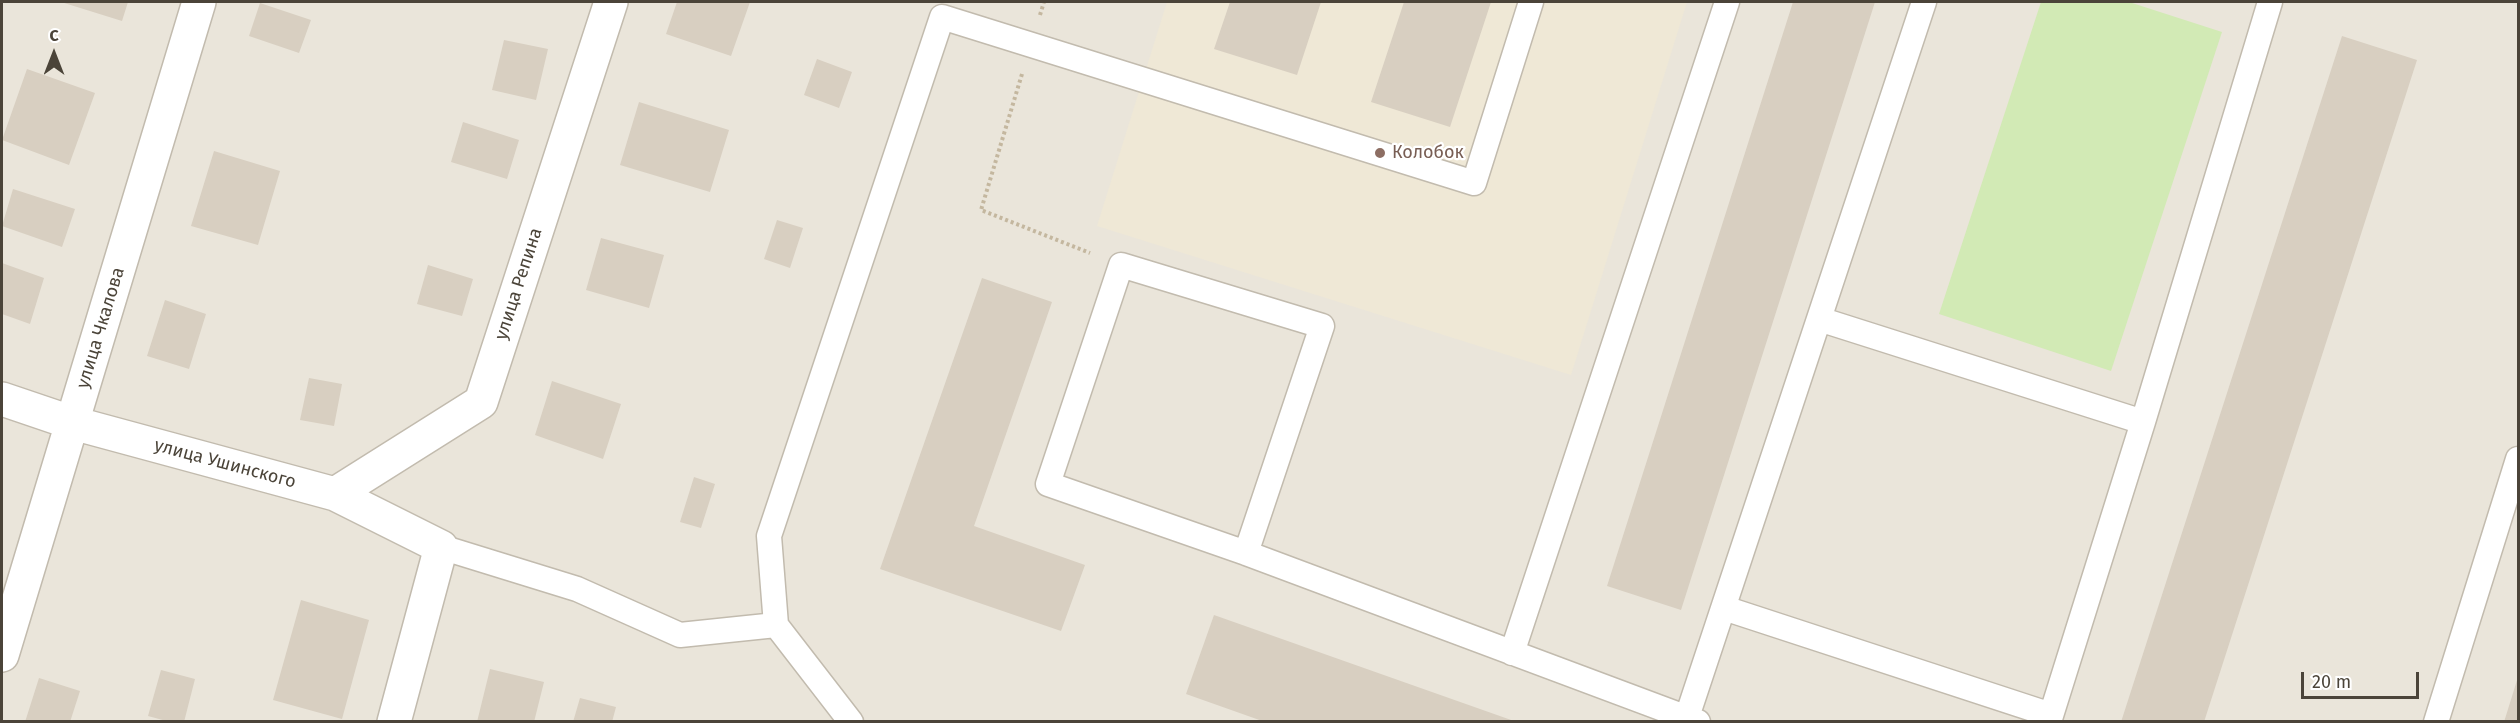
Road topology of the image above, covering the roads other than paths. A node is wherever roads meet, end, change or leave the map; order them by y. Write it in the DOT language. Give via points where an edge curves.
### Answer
graph roads {
  1 [pos="199,2"];
  2 [pos="611,2"];
  3 [pos="1531,2"];
  4 [pos="1727,2"];
  5 [pos="1924,2"];
  6 [pos="2270,2"];
  7 [pos="1819,319"];
  8 [pos="2,399"];
  9 [pos="2143,422"];
  10 [pos="73,423"];
  11 [pos="2518,459"];
  12 [pos="334,494"];
  13 [pos="441,547"];
  14 [pos="1245,553"];
  15 [pos="1724,608"];
  16 [pos="776,625"];
  17 [pos="1512,653"];
  18 [pos="2,655"];
  19 [pos="2050,718"];
  20 [pos="1693,719"];
  21 [pos="394,722"];
  22 [pos="851,722"];
  23 [pos="2436,722"];
  1 -- 10 [label="street, улица Чкалова"];
  2 -- 12 [label="street, улица Репина" via="481,402"];
  3 -- 16 [label="lane" via="1474,183 942,17 769,536"];
  4 -- 17 [label="lane"];
  5 -- 7 [label="lane"];
  6 -- 9 [label="lane"];
  7 -- 9 [label="lane"];
  7 -- 15 [label="lane"];
  8 -- 10 [label="street, улица Ушинского"];
  9 -- 19 [label="lane"];
  10 -- 12 [label="street, улица Ушинского"];
  10 -- 18 [label="street, улица Чкалова"];
  11 -- 23 [label="lane"];
  12 -- 13 [label="street, улица Ушинского"];
  13 -- 16 [label="lane" via="577,589 680,635"];
  13 -- 21 [label="street"];
  14 -- 14 [label="lane" via="1048,484 1121,265 1322,326"];
  14 -- 17 [label="lane"];
  15 -- 19 [label="lane"];
  15 -- 20 [label="lane"];
  16 -- 22 [label="lane"];
  17 -- 20 [label="lane"];
}
